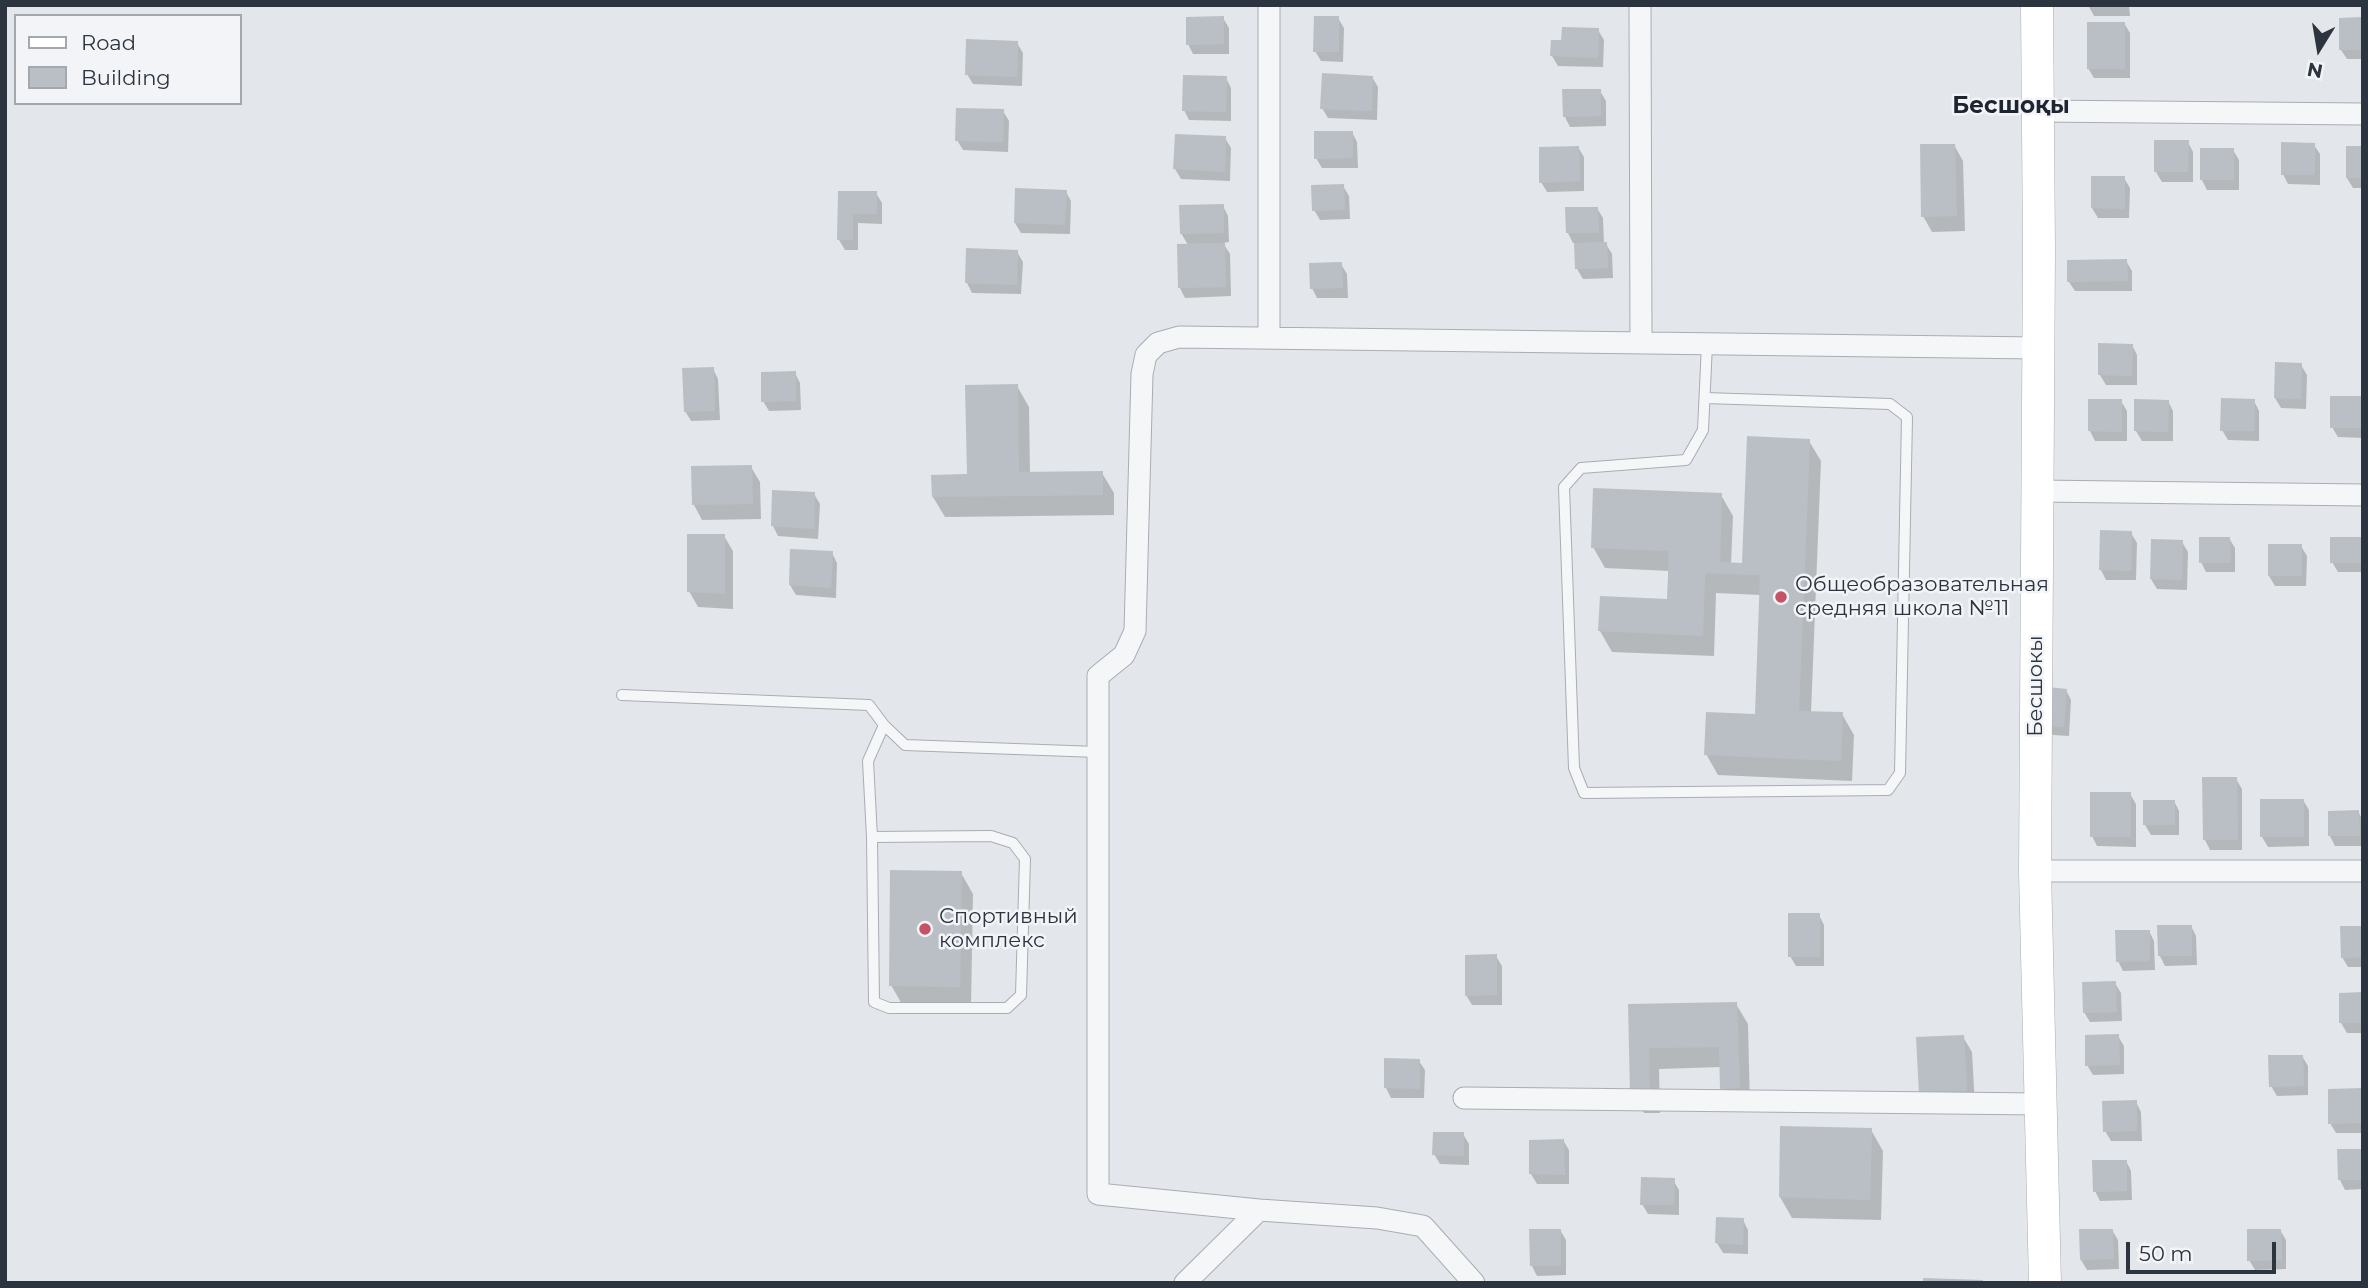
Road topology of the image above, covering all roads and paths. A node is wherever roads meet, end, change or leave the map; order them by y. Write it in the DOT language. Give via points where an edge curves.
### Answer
graph roads {
  1 [pos="1269,5"];
  2 [pos="1640,5"];
  3 [pos="2037,5"];
  4 [pos="2039,111"];
  5 [pos="2363,114"];
  6 [pos="1269,338"];
  7 [pos="1641,343"];
  8 [pos="1707,344"];
  9 [pos="2037,348"];
  10 [pos="1705,398"];
  11 [pos="2038,491"];
  12 [pos="2363,495"];
  13 [pos="622,695"];
  14 [pos="884,724"];
  15 [pos="1098,752"];
  16 [pos="872,837"];
  17 [pos="2035,871"];
  18 [pos="2363,871"];
  19 [pos="1464,1098"];
  20 [pos="2041,1104"];
  21 [pos="1259,1210"];
  22 [pos="1185,1283"];
  23 [pos="1474,1283"];
  24 [pos="2045,1283"];
  1 -- 6 [label="street"];
  2 -- 7 [label="street"];
  3 -- 4 [label="street, Бесшокы"];
  4 -- 5 [label="street"];
  4 -- 9 [label="street, Бесшокы"];
  6 -- 7 [label="street"];
  6 -- 15 [label="street" via="1179,337 1157,343 1146,355 1135,631 1124,655 1098,676"];
  7 -- 8 [label="street"];
  8 -- 9 [label="street"];
  8 -- 10 [label="lane"];
  9 -- 11 [label="street, Бесшокы"];
  10 -- 10 [label="lane" via="1703,430 1686,460 1581,468 1564,486 1574,768 1584,793 1888,790 1900,773 1907,416 1890,404"];
  11 -- 12 [label="street"];
  11 -- 17 [label="street, Бесшокы"];
  13 -- 14 [label="lane" via="869,705"];
  14 -- 15 [label="lane" via="905,745"];
  14 -- 16 [label="lane" via="868,761"];
  15 -- 21 [label="street" via="1098,1194"];
  16 -- 16 [label="lane" via="991,836 1013,843 1025,859 1021,995 1007,1007 889,1008 874,1002"];
  17 -- 18 [label="street"];
  17 -- 20 [label="street, Бесшокы"];
  19 -- 20 [label="street"];
  20 -- 24 [label="street, Бесшокы"];
  21 -- 22 [label="street"];
  21 -- 23 [label="street" via="1423,1226"];
}
